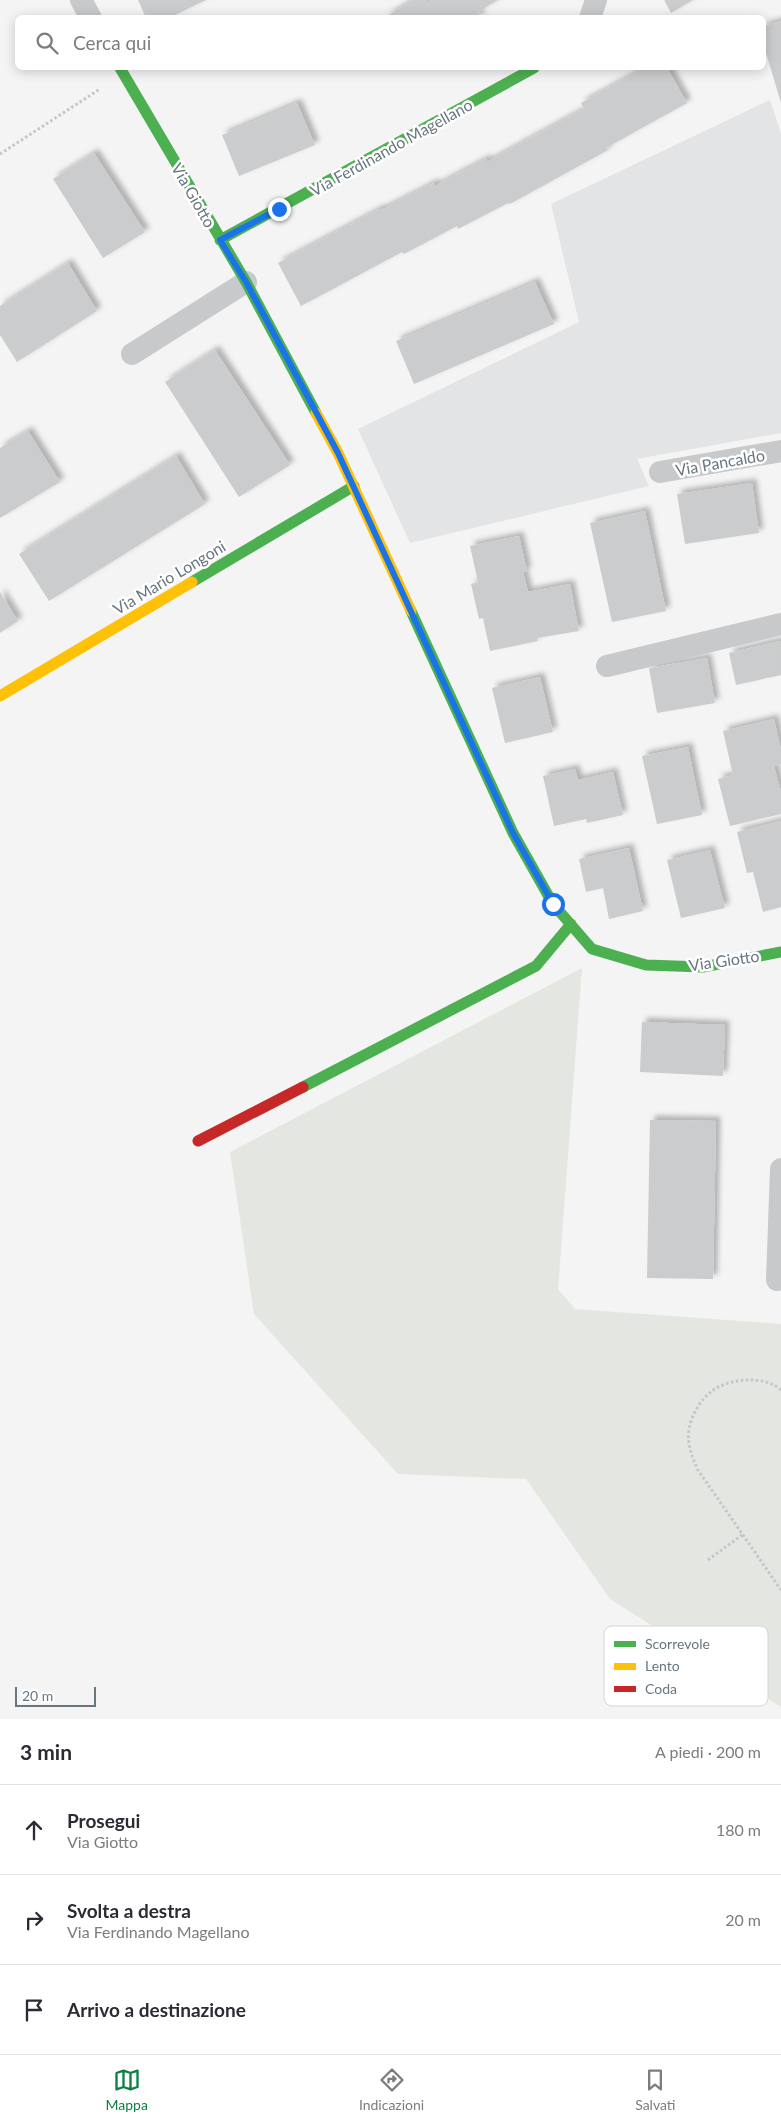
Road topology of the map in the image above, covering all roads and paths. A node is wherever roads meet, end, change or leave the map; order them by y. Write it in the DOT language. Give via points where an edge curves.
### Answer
graph roads {
  1 [pos="81,0"];
  2 [pos="596,0"];
  3 [pos="89,15"];
  4 [pos="591,15"];
  5 [pos="530,70"];
  6 [pos="121,71"];
  7 [pos="0,154"];
  8 [pos="220,240"];
  9 [pos="246,282"];
  10 [pos="132,354"];
  11 [pos="781,451"];
  12 [pos="660,472"];
  13 [pos="354,486"];
  14 [pos="781,624"];
  15 [pos="607,666"];
  16 [pos="0,696"];
  17 [pos="571,924"];
  18 [pos="781,952"];
  19 [pos="198,1142"];
  20 [pos="781,1168"];
  21 [pos="777,1280"];
  22 [pos="781,1390"];
  23 [pos="742,1535"];
  24 [pos="708,1560"];
  25 [pos="781,1590"];
  1 -- 3 [label="street"];
  2 -- 4 [label="street"];
  5 -- 8 [label="street, Via Ferdinando Magellano"];
  6 -- 7 [label="path"];
  6 -- 8 [label="street, Via Giotto"];
  8 -- 9 [label="street, Via Giotto"];
  9 -- 10 [label="street"];
  9 -- 13 [label="street, Via Giotto"];
  11 -- 12 [label="street, Via Pancaldo"];
  13 -- 16 [label="street, Via Mario Longoni"];
  13 -- 17 [label="street, Via Giotto" via="513,833 553,904"];
  14 -- 15 [label="street"];
  17 -- 18 [label="street, Via Giotto" via="592,948 646,965 702,967"];
  17 -- 19 [label="street" via="536,966"];
  20 -- 21 [label="street"];
  22 -- 23 [label="path" via="756,1380 740,1380 713,1390 696,1408 689,1429 689,1449 698,1470"];
  23 -- 24 [label="path"];
  23 -- 25 [label="path"];
}
